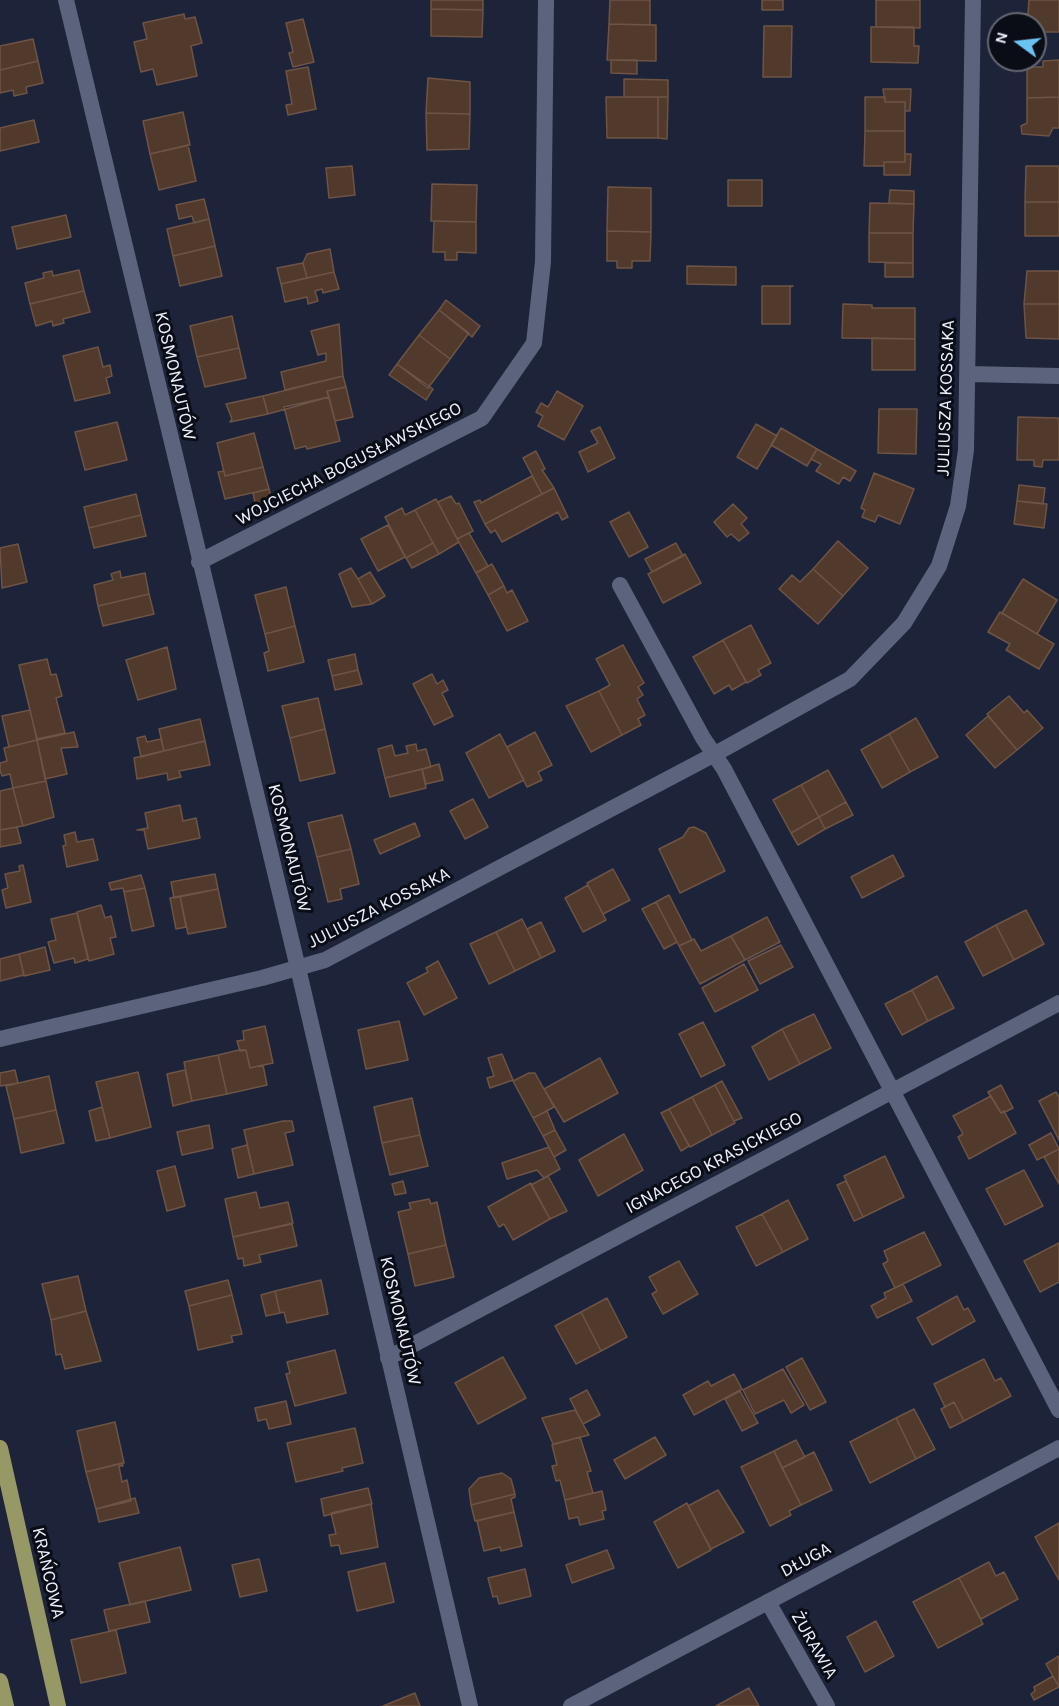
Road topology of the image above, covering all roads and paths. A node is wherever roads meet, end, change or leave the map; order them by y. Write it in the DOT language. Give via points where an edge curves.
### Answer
graph roads {
  1 [pos="66,0"];
  2 [pos="546,0"];
  3 [pos="973,0"];
  4 [pos="968,374"];
  5 [pos="1059,376"];
  6 [pos="199,562"];
  7 [pos="620,585"];
  8 [pos="715,754"];
  9 [pos="298,968"];
  10 [pos="1059,1003"];
  11 [pos="0,1039"];
  12 [pos="892,1092"];
  13 [pos="388,1358"];
  14 [pos="1059,1410"];
  15 [pos="0,1448"];
  16 [pos="1059,1448"];
  17 [pos="768,1602"];
  18 [pos="0,1681"];
  19 [pos="6,1706"];
  20 [pos="58,1706"];
  21 [pos="470,1706"];
  22 [pos="572,1706"];
  23 [pos="827,1706"];
  1 -- 6 [label="street, KOSMONAUTÓW"];
  2 -- 6 [label="street, WOJCIECHA BOGUSŁAWSKIEGO" via="543,262 534,343 482,418"];
  3 -- 4 [label="street, JULIUSZA KOSSAKA"];
  4 -- 5 [label="street"];
  4 -- 8 [label="street, JULIUSZA KOSSAKA" via="966,450 958,506 939,566 904,623 850,679"];
  6 -- 9 [label="street, KOSMONAUTÓW"];
  7 -- 8 [label="street"];
  8 -- 9 [label="street, JULIUSZA KOSSAKA" via="324,960"];
  8 -- 12 [label="street"];
  9 -- 11 [label="street, JULIUSZA KOSSAKA"];
  9 -- 13 [label="street, KOSMONAUTÓW"];
  10 -- 12 [label="street, IGNACEGO KRASICKIEGO"];
  12 -- 13 [label="street, IGNACEGO KRASICKIEGO"];
  12 -- 14 [label="street"];
  13 -- 21 [label="street, KOSMONAUTÓW"];
  15 -- 20 [label="main road, KRAŃCOWA"];
  16 -- 17 [label="street, DŁUGA"];
  17 -- 22 [label="street, DŁUGA"];
  17 -- 23 [label="street, ŻURAWIA"];
  18 -- 19 [label="main road"];
}
